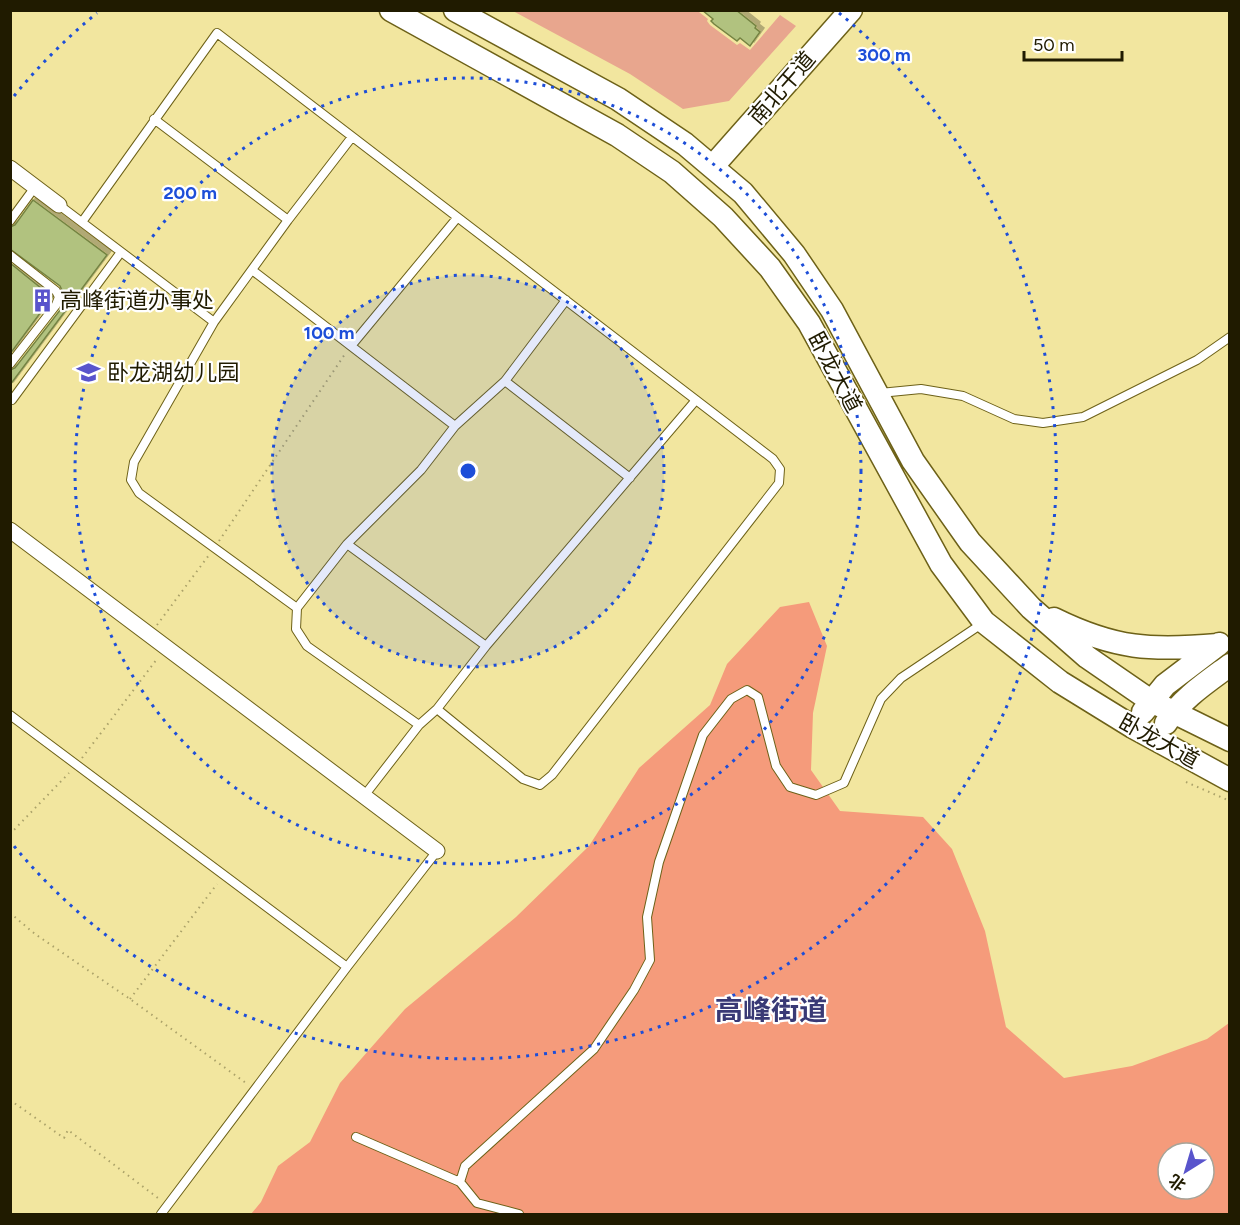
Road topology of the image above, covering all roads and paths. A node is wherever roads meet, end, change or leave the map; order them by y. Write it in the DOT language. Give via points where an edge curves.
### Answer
graph roads {
  1 [pos="391,10"];
  2 [pos="455,10"];
  3 [pos="851,10"];
  4 [pos="154,118"];
  5 [pos="352,137"];
  6 [pos="713,166"];
  7 [pos="10,168"];
  8 [pos="36,187"];
  9 [pos="59,205"];
  10 [pos="457,218"];
  11 [pos="10,220"];
  12 [pos="288,220"];
  13 [pos="82,222"];
  14 [pos="122,252"];
  15 [pos="10,255"];
  16 [pos="252,270"];
  17 [pos="567,300"];
  18 [pos="214,322"];
  19 [pos="1230,337"];
  20 [pos="351,346"];
  21 [pos="10,364"];
  22 [pos="505,381"];
  23 [pos="876,394"];
  24 [pos="12,400"];
  25 [pos="696,400"];
  26 [pos="455,426"];
  27 [pos="630,478"];
  28 [pos="10,530"];
  29 [pos="348,544"];
  30 [pos="214,548"];
  31 [pos="297,608"];
  32 [pos="1031,608"];
  33 [pos="984,622"];
  34 [pos="150,635"];
  35 [pos="1224,641"];
  36 [pos="1071,644"];
  37 [pos="486,646"];
  38 [pos="166,647"];
  39 [pos="1230,665"];
  40 [pos="1043,669"];
  41 [pos="1150,701"];
  42 [pos="437,709"];
  43 [pos="1172,713"];
  44 [pos="10,715"];
  45 [pos="419,725"];
  46 [pos="1133,727"];
  47 [pos="1156,740"];
  48 [pos="1230,740"];
  49 [pos="1230,746"];
  50 [pos="76,766"];
  51 [pos="1230,779"];
  52 [pos="1186,782"];
  53 [pos="364,796"];
  54 [pos="1230,801"];
  55 [pos="10,834"];
  56 [pos="437,851"];
  57 [pos="224,875"];
  58 [pos="10,913"];
  59 [pos="347,967"];
  60 [pos="130,999"];
  61 [pos="256,1089"];
  62 [pos="10,1100"];
  63 [pos="356,1137"];
  64 [pos="460,1182"];
  65 [pos="168,1206"];
  66 [pos="161,1215"];
  67 [pos="519,1215"];
  1 -- 33 [label="main road, 卧龙大道" via="616,135 672,172 723,217 770,268 809,323 941,564"];
  2 -- 6 [label="main road, 卧龙大道" via="618,99"];
  3 -- 6 [label="main road, 南北干道"];
  4 -- 5 [label="lane" via="217,33"];
  4 -- 12 [label="lane"];
  4 -- 13 [label="lane"];
  5 -- 10 [label="lane"];
  5 -- 12 [label="lane"];
  6 -- 23 [label="main road, 卧龙大道" via="743,193 794,254 832,310"];
  7 -- 8 [label="street"];
  8 -- 9 [label="street"];
  8 -- 11 [label="lane"];
  9 -- 13 [label="lane"];
  10 -- 17 [label="lane"];
  10 -- 20 [label="lane"];
  12 -- 16 [label="lane"];
  13 -- 14 [label="lane"];
  14 -- 18 [label="lane"];
  14 -- 24 [label="lane"];
  15 -- 21 [label="lane" via="59,297"];
  16 -- 18 [label="lane"];
  16 -- 20 [label="lane"];
  17 -- 22 [label="lane"];
  17 -- 25 [label="lane"];
  18 -- 30 [label="lane" via="134,462 131,480 139,493"];
  19 -- 23 [label="lane" via="1197,360 1083,417 1043,423 1014,419 963,396 921,389"];
  20 -- 26 [label="lane"];
  20 -- 30 [label="path"];
  22 -- 26 [label="lane"];
  22 -- 27 [label="lane"];
  23 -- 32 [label="main road, 卧龙大道" via="913,460 970,542"];
  25 -- 27 [label="lane"];
  25 -- 42 [label="lane" via="773,459 780,469 779,483 552,775 540,785 523,780"];
  26 -- 29 [label="lane" via="421,470"];
  27 -- 37 [label="lane"];
  28 -- 34 [label="street"];
  29 -- 31 [label="lane"];
  29 -- 37 [label="lane"];
  30 -- 31 [label="lane"];
  30 -- 34 [label="path"];
  31 -- 45 [label="lane" via="296,629 307,646"];
  32 -- 35 [label="main road" via="1081,632 1144,648 1179,649"];
  32 -- 36 [label="main road, 卧龙大道"];
  33 -- 40 [label="main road, 卧龙大道"];
  33 -- 64 [label="lane" via="901,678 881,699 844,783 816,795 790,787 776,766 758,697 747,690 730,699 703,735 659,862 647,917 650,960 634,990 594,1049 465,1166"];
  34 -- 38 [label="street"];
  35 -- 41 [label="main road"];
  36 -- 40 [label="main road" via="1076,667 1069,675"];
  36 -- 41 [label="main road, 卧龙大道"];
  37 -- 42 [label="lane"];
  38 -- 50 [label="path"];
  38 -- 53 [label="street"];
  39 -- 43 [label="main road"];
  40 -- 46 [label="main road, 卧龙大道"];
  41 -- 43 [label="main road, 卧龙大道"];
  41 -- 46 [label="main road"];
  42 -- 45 [label="lane"];
  43 -- 47 [label="main road"];
  43 -- 48 [label="main road, 卧龙大道"];
  44 -- 50 [label="lane"];
  45 -- 53 [label="lane"];
  46 -- 47 [label="main road, 卧龙大道"];
  47 -- 51 [label="main road, 卧龙大道"];
  49 -- 51 [label="main road" via="1219,750 1215,758 1216,766"];
  50 -- 55 [label="path"];
  50 -- 57 [label="lane"];
  52 -- 54 [label="path"];
  53 -- 56 [label="street"];
  56 -- 59 [label="lane"];
  57 -- 59 [label="lane"];
  57 -- 60 [label="path"];
  58 -- 60 [label="path" via="34,934"];
  59 -- 61 [label="lane"];
  60 -- 61 [label="path"];
  61 -- 65 [label="lane"];
  62 -- 65 [label="path" via="64,1138 68,1130"];
  63 -- 64 [label="lane"];
  64 -- 67 [label="lane" via="477,1203"];
  65 -- 66 [label="lane"];
}
